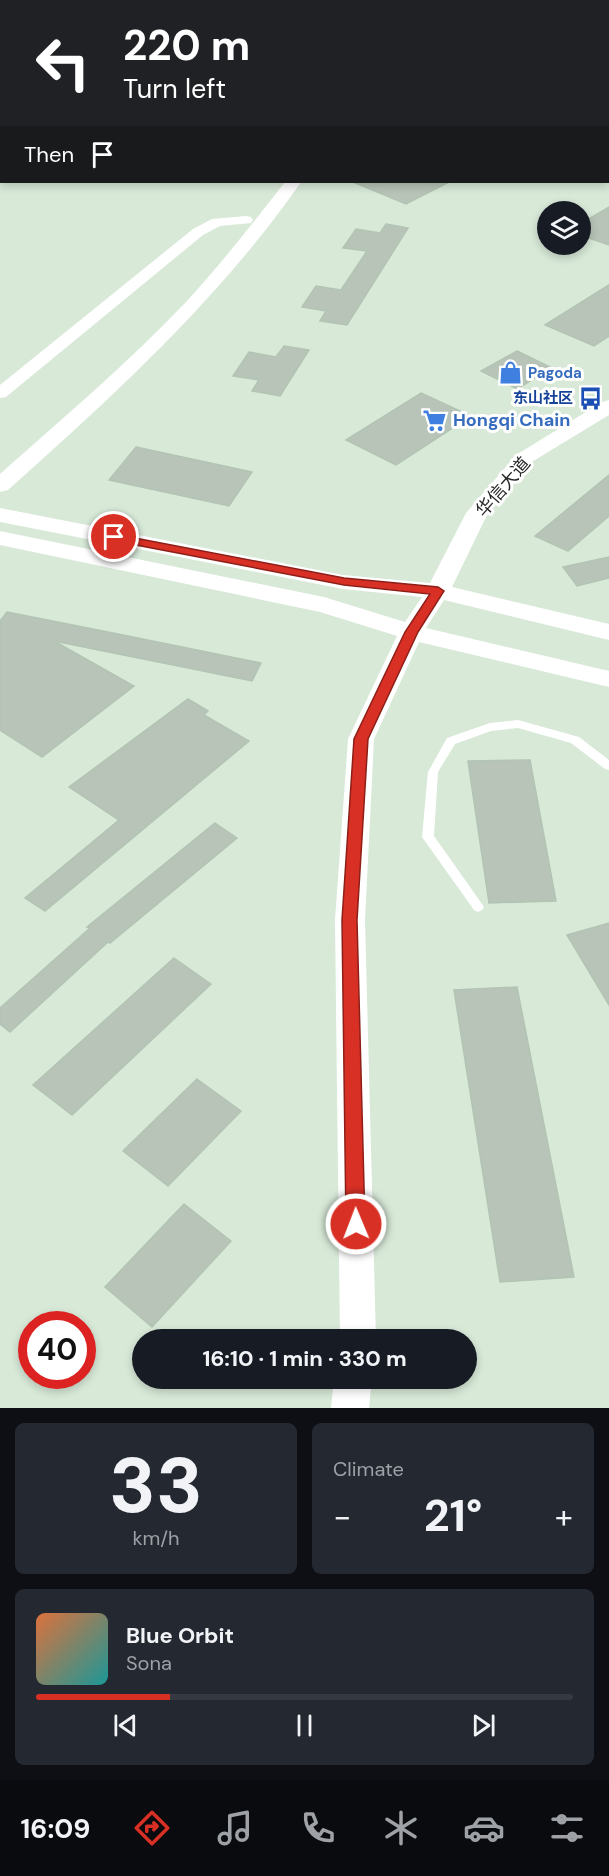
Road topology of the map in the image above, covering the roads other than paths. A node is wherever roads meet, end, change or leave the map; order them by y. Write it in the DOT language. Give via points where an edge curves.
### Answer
graph roads {
  1 [pos="276,183"];
  2 [pos="291,183"];
  3 [pos="246,220"];
  4 [pos="0,393"];
  5 [pos="609,406"];
  6 [pos="0,466"];
  7 [pos="0,485"];
  8 [pos="0,515"];
  9 [pos="0,538"];
  10 [pos="438,591"];
  11 [pos="411,632"];
  12 [pos="609,632"];
  13 [pos="609,679"];
  14 [pos="609,766"];
  15 [pos="478,907"];
  16 [pos="358,1329"];
  17 [pos="352,1389"];
  18 [pos="350,1408"];
  1 -- 3 [label="street"];
  2 -- 7 [label="street" via="180,319"];
  3 -- 4 [label="street" via="217,222 198,232"];
  3 -- 6 [label="street" via="132,348"];
  5 -- 10 [label="street, 华信大道" via="523,459 477,513"];
  8 -- 10 [label="street" via="344,582"];
  9 -- 11 [label="street" via="324,605"];
  10 -- 11 [label="street, 华信大道"];
  10 -- 12 [label="street"];
  11 -- 13 [label="street"];
  11 -- 16 [label="street, 华信大道" via="361,739 350,920"];
  14 -- 15 [label="lane" via="575,740 518,724 490,727 451,741 433,772 428,837"];
  17 -- 18 [label="street"];
}
